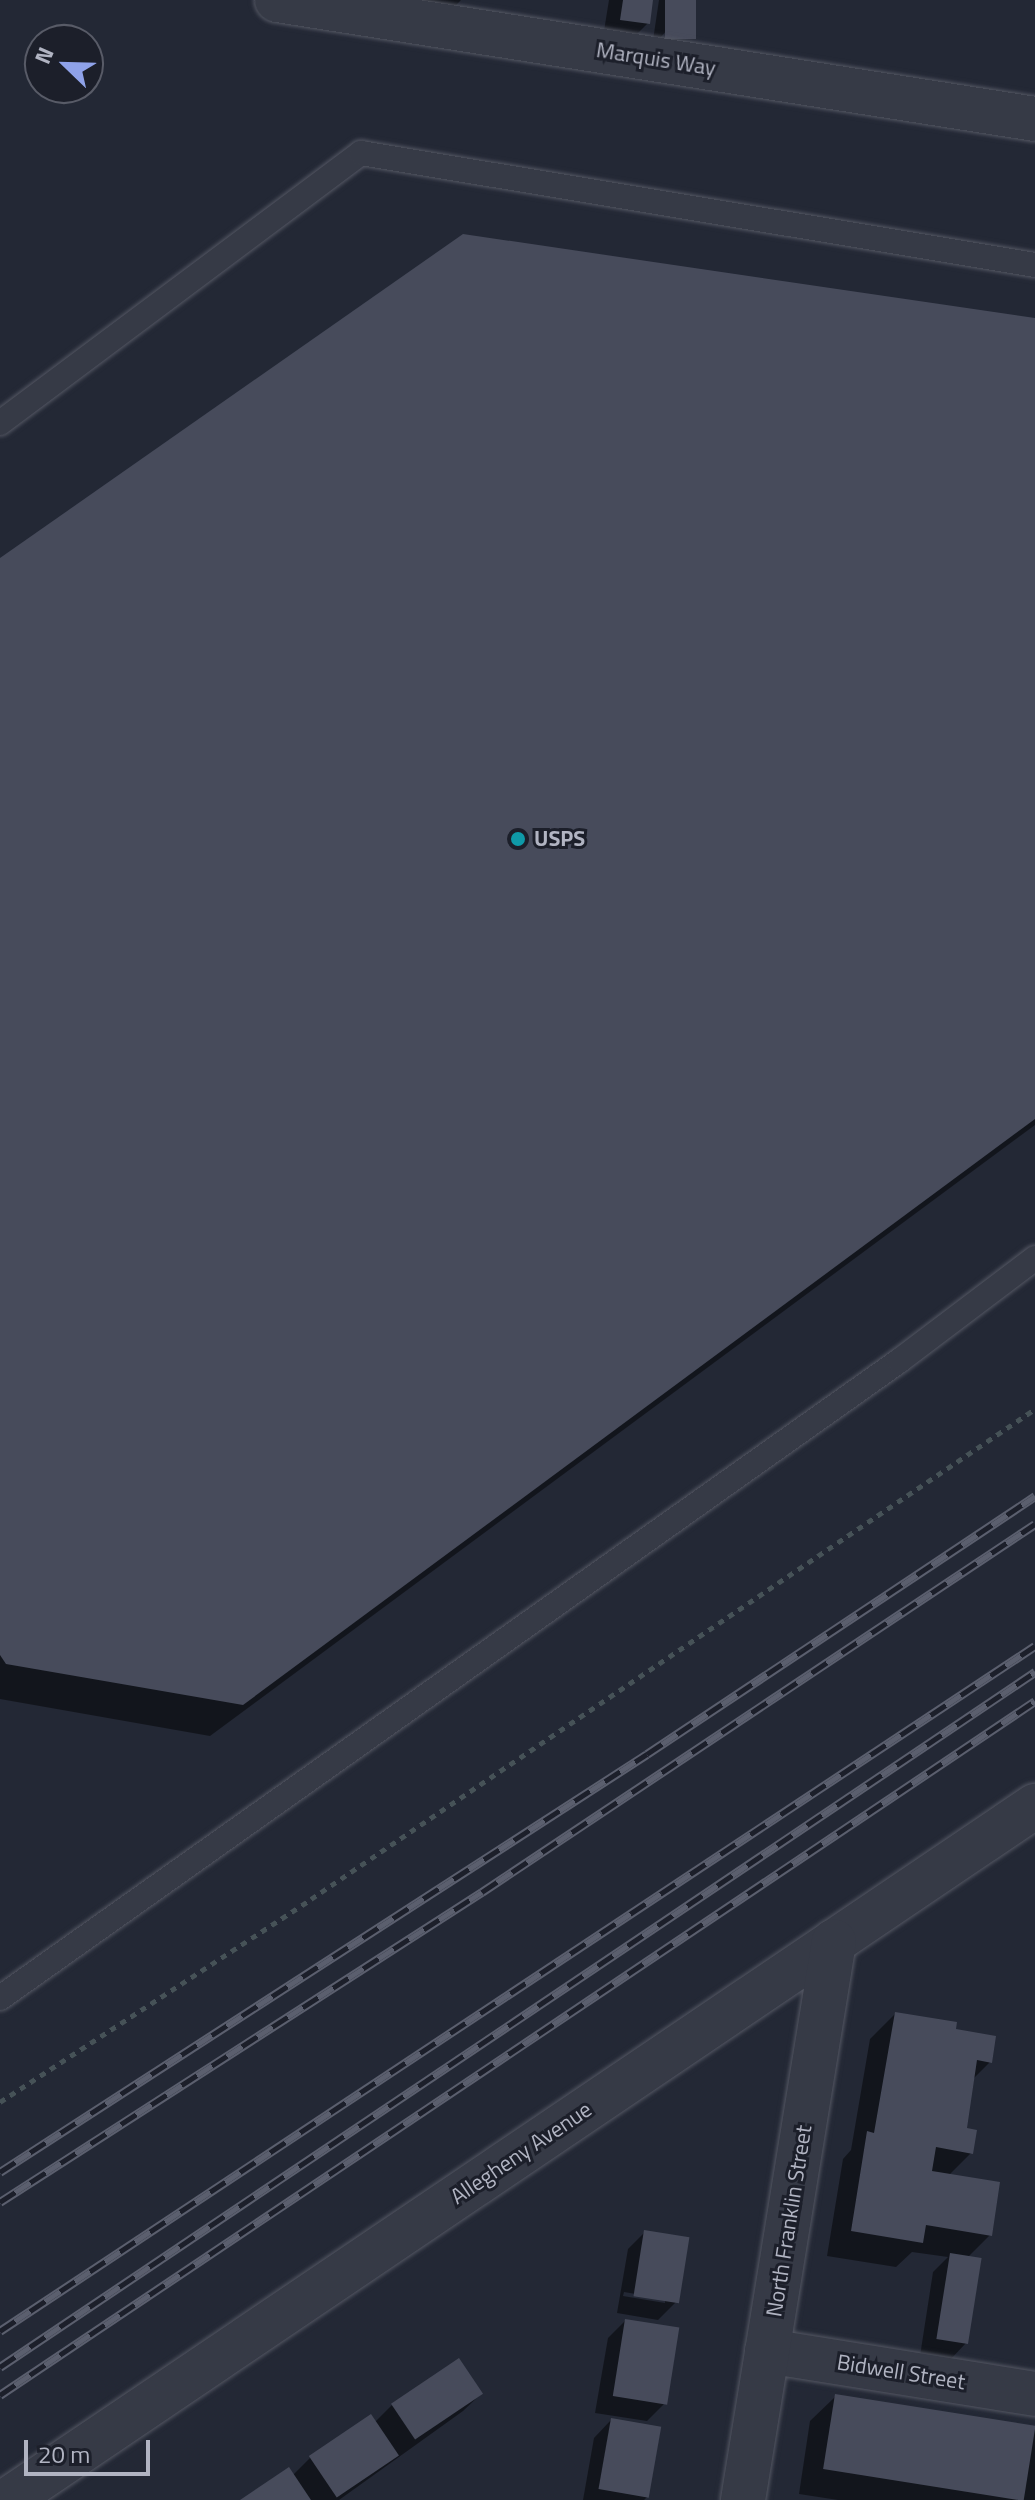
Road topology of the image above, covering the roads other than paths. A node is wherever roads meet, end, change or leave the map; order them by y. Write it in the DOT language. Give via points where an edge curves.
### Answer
graph roads {
  1 [pos="277,0"];
  2 [pos="1035,119"];
  3 [pos="1035,265"];
  4 [pos="0,423"];
  5 [pos="1035,1258"];
  6 [pos="1035,1806"];
  7 [pos="834,1941"];
  8 [pos="0,1998"];
  9 [pos="767,2351"];
  10 [pos="1035,2394"];
  11 [pos="8,2500"];
  12 [pos="743,2500"];
  1 -- 2 [label="street, Marquis Way"];
  3 -- 4 [label="lane" via="361,153"];
  5 -- 8 [label="lane" via="899,1361"];
  6 -- 7 [label="street, Allegheny Avenue"];
  7 -- 9 [label="street, North Franklin Street"];
  7 -- 11 [label="street, Allegheny Avenue"];
  9 -- 10 [label="street, Bidwell Street"];
  9 -- 12 [label="street, North Franklin Street"];
}
